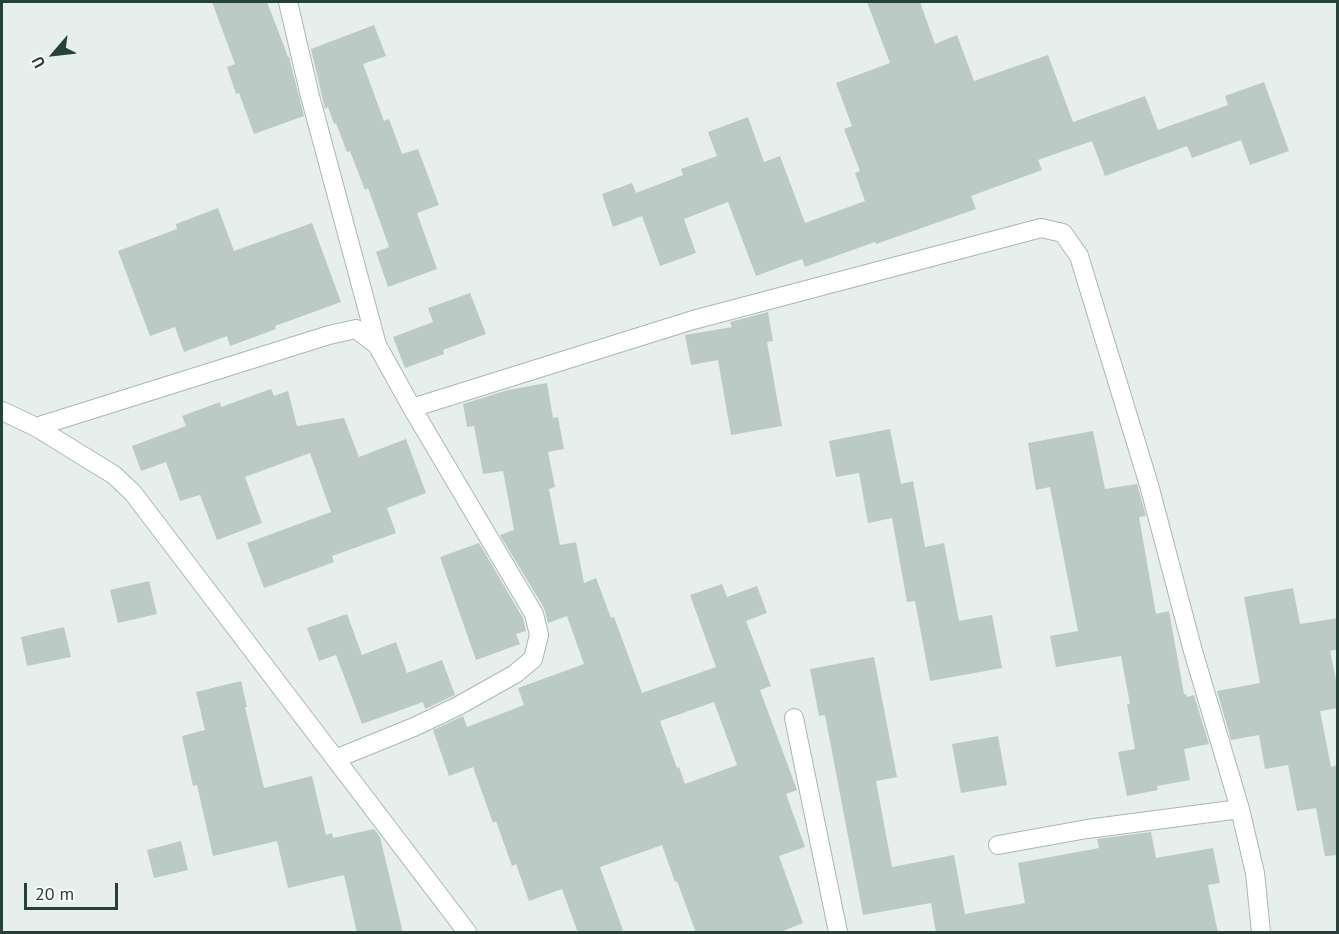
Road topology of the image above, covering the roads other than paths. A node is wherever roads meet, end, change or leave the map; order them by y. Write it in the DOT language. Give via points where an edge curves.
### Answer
graph roads {
  1 [pos="288,2"];
  2 [pos="377,345"];
  3 [pos="412,408"];
  4 [pos="2,411"];
  5 [pos="36,427"];
  6 [pos="794,718"];
  7 [pos="335,759"];
  8 [pos="1240,809"];
  9 [pos="998,845"];
  10 [pos="467,933"];
  11 [pos="838,933"];
  12 [pos="1261,933"];
  1 -- 2 [label="street"];
  2 -- 3 [label="street"];
  2 -- 5 [label="street" via="356,329 329,335"];
  3 -- 7 [label="street" via="534,614 539,635 533,659 515,674 414,728"];
  3 -- 8 [label="street" via="693,320 1041,228 1063,233 1079,256 1149,485"];
  4 -- 5 [label="street"];
  5 -- 7 [label="street" via="134,493"];
  6 -- 11 [label="street"];
  7 -- 10 [label="street"];
  8 -- 9 [label="street"];
  8 -- 12 [label="street" via="1255,873"];
}
